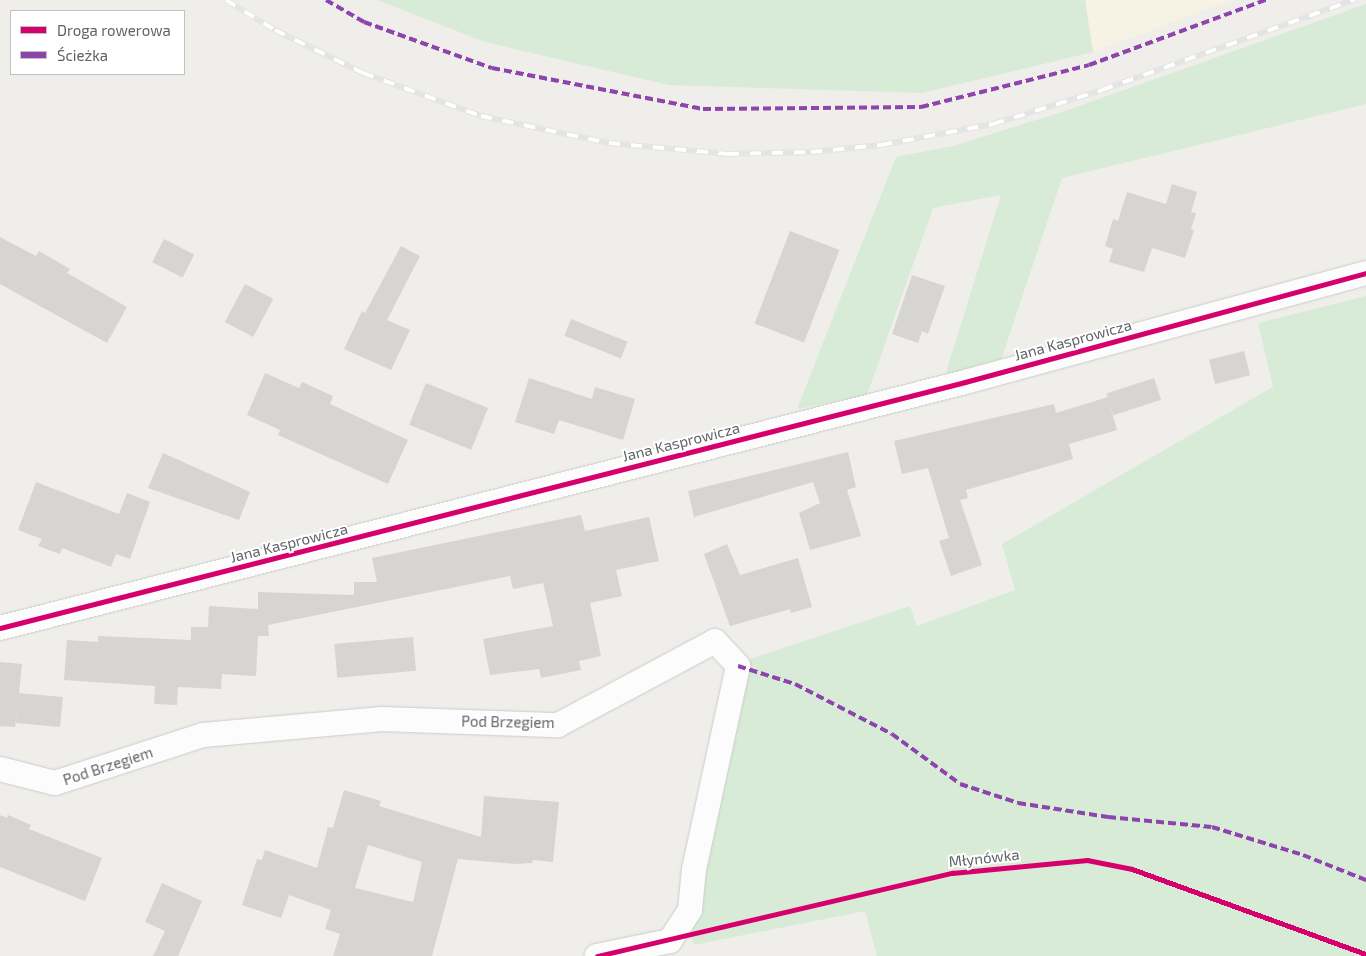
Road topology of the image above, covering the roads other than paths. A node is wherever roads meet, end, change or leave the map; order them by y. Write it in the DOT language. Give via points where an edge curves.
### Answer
graph roads {
  1 [pos="1366,273"];
  2 [pos="0,628"];
  3 [pos="0,769"];
  4 [pos="597,956"];
  1 -- 2 [label="street, Jana Kasprowicza" via="936,390"];
  3 -- 4 [label="street, Pod Brzegiem" via="56,783 203,735 382,719 558,725 715,641 738,666 694,869 690,910 670,941"];
}
